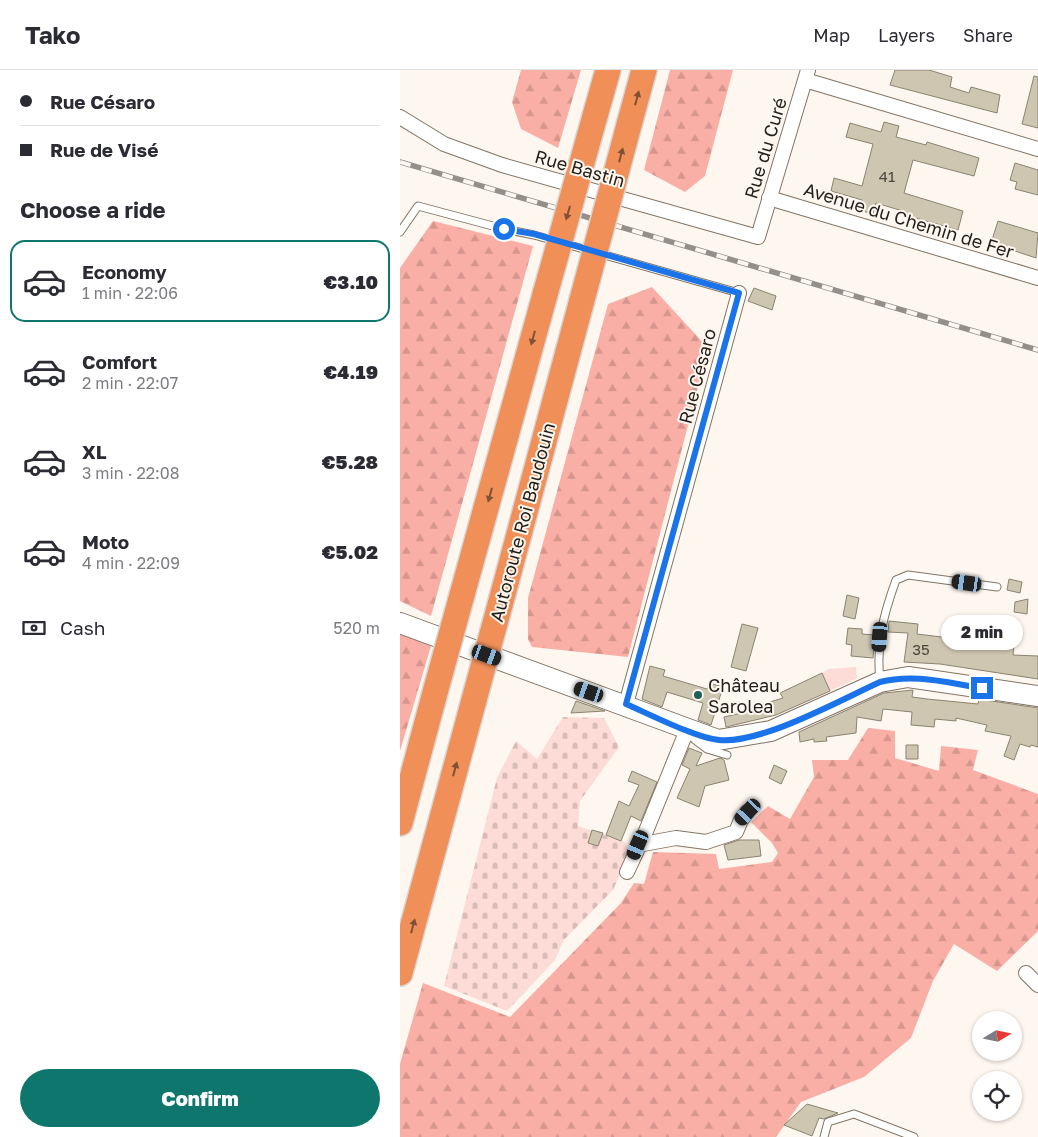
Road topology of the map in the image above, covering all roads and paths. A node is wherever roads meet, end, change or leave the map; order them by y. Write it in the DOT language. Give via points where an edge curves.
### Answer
graph roads {
  1 [pos="608,70"];
  2 [pos="644,70"];
  3 [pos="806,75"];
  4 [pos="400,117"];
  5 [pos="1038,149"];
  6 [pos="769,198"];
  7 [pos="400,232"];
  8 [pos="758,237"];
  9 [pos="1038,278"];
  10 [pos="739,293"];
  11 [pos="997,587"];
  12 [pos="400,623"];
  13 [pos="880,682"];
  14 [pos="1038,696"];
  15 [pos="626,704"];
  16 [pos="687,732"];
  17 [pos="727,755"];
  18 [pos="748,812"];
  19 [pos="400,823"];
  20 [pos="638,845"];
  21 [pos="627,872"];
  22 [pos="400,973"];
  23 [pos="1026,974"];
  24 [pos="1038,985"];
  25 [pos="824,1137"];
  26 [pos="914,1137"];
  1 -- 19 [label="highway, one-way, bridge"];
  22 -- 2 [label="highway, Autoroute Roi Baudouin, one-way, bridge"];
  3 -- 5 [label="street"];
  3 -- 6 [label="street, Rue du Curé"];
  4 -- 8 [label="street, Rue Bastin" via="444,144 502,165"];
  6 -- 8 [label="street, Rue du Curé"];
  6 -- 9 [label="street, Avenue du Chemin de Fer"];
  7 -- 10 [label="lane, Rue Césaro" via="418,206 534,234"];
  10 -- 15 [label="street, Rue Césaro"];
  11 -- 13 [label="lane" via="908,575 896,580 881,623"];
  12 -- 15 [label="street"];
  13 -- 14 [label="street" via="908,677"];
  13 -- 16 [label="street" via="772,731 718,740"];
  15 -- 16 [label="street"];
  16 -- 17 [label="lane" via="707,749"];
  16 -- 20 [label="street"];
  18 -- 20 [label="street" via="736,832 706,842 676,838"];
  20 -- 21 [label="street"];
  23 -- 24 [label="street"];
  25 -- 26 [label="lane" via="828,1122 854,1114"];
}
